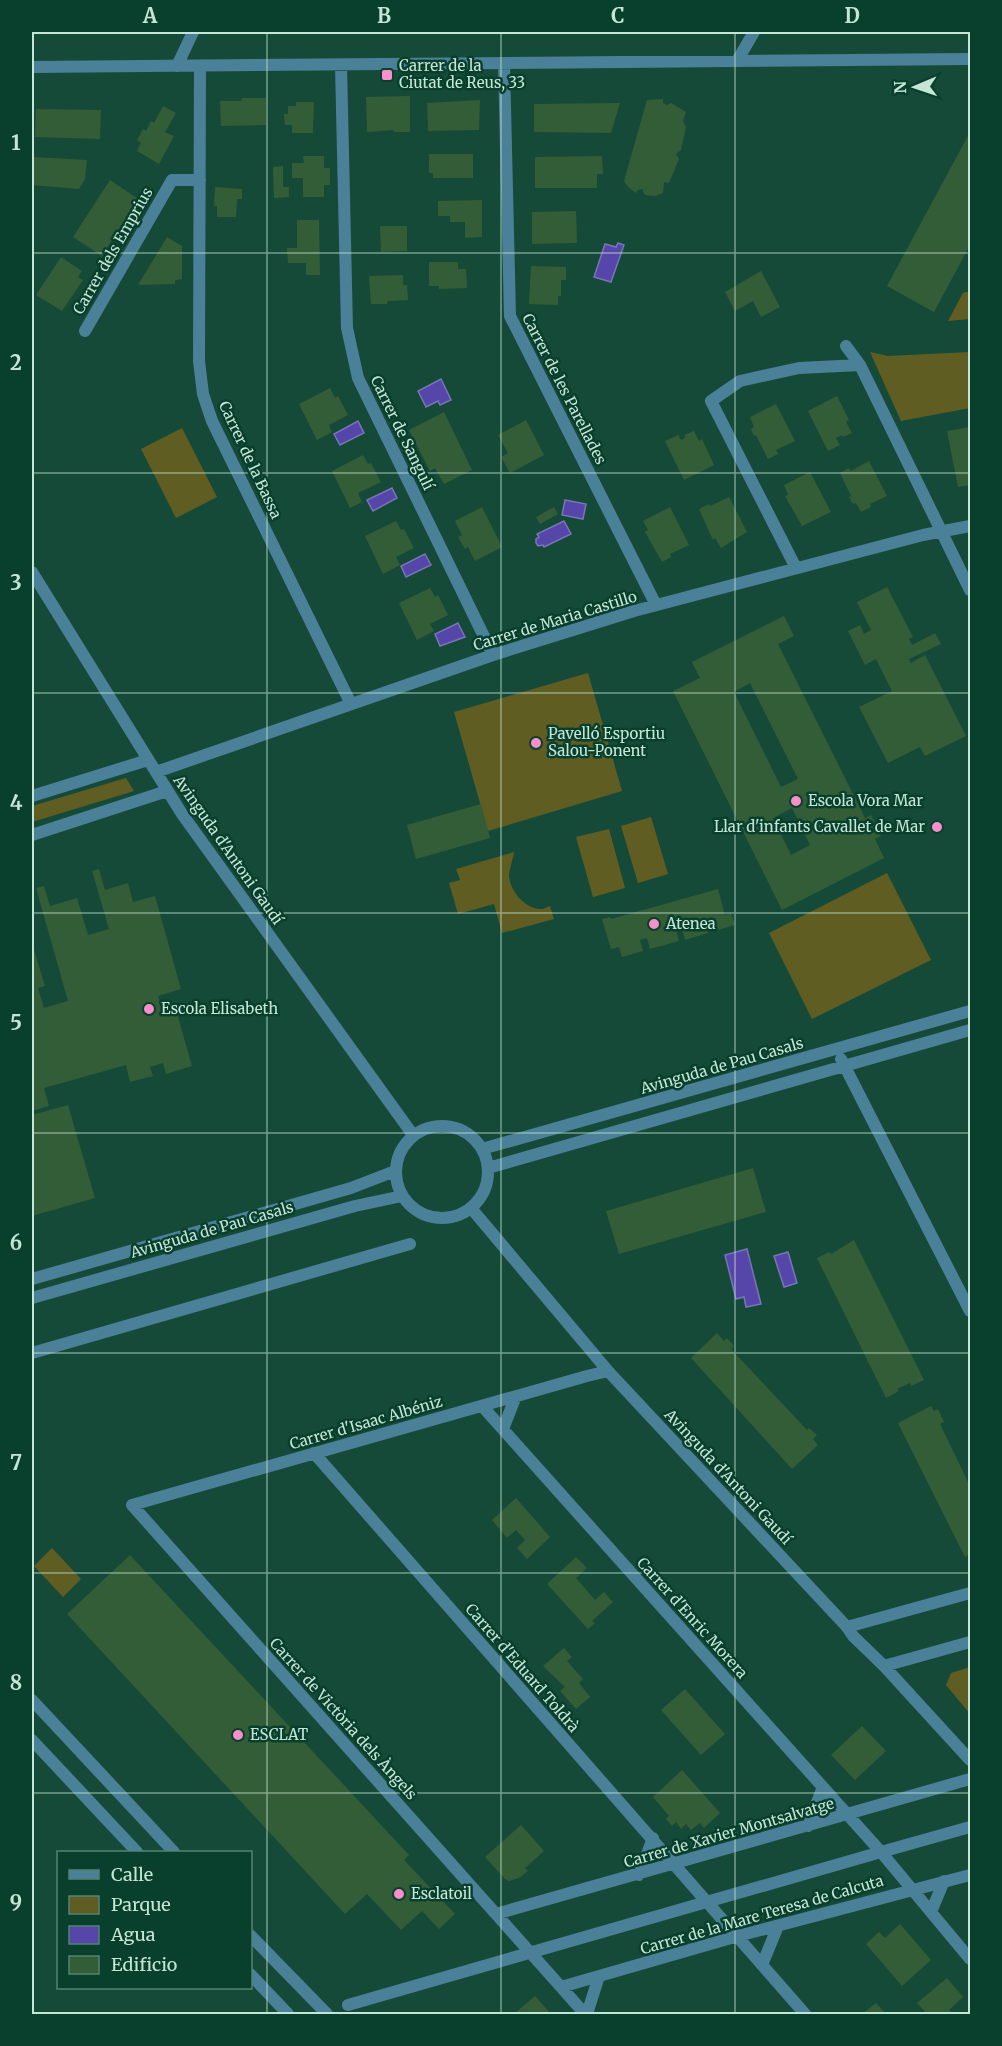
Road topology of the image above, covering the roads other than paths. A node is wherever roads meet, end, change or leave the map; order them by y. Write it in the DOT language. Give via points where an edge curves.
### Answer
graph roads {
  1 [pos="193,32"];
  2 [pos="754,32"];
  3 [pos="970,60"];
  4 [pos="737,61"];
  5 [pos="504,63"];
  6 [pos="341,65"];
  7 [pos="177,66"];
  8 [pos="200,66"];
  9 [pos="33,70"];
  10 [pos="200,180"];
  11 [pos="85,331"];
  12 [pos="846,346"];
  13 [pos="860,365"];
  14 [pos="970,526"];
  15 [pos="941,532"];
  16 [pos="796,568"];
  17 [pos="32,572"];
  18 [pos="970,590"];
  19 [pos="656,605"];
  20 [pos="493,655"];
  21 [pos="351,704"];
  22 [pos="148,759"];
  23 [pos="156,772"];
  24 [pos="167,791"];
  25 [pos="32,796"];
  26 [pos="32,835"];
  27 [pos="970,1011"];
  28 [pos="970,1030"];
  29 [pos="836,1050"];
  30 [pos="844,1066"];
  31 [pos="413,1135"];
  32 [pos="482,1149"];
  33 [pos="488,1168"];
  34 [pos="395,1171"];
  35 [pos="402,1196"];
  36 [pos="471,1208"];
  37 [pos="410,1244"];
  38 [pos="32,1279"];
  39 [pos="32,1298"];
  40 [pos="970,1311"];
  41 [pos="32,1353"];
  42 [pos="608,1371"];
  43 [pos="516,1396"];
  44 [pos="482,1406"];
  45 [pos="503,1429"];
  46 [pos="314,1453"];
  47 [pos="132,1505"];
  48 [pos="970,1593"];
  49 [pos="847,1627"];
  50 [pos="970,1642"];
  51 [pos="884,1666"];
  52 [pos="32,1700"];
  53 [pos="32,1740"];
  54 [pos="970,1760"];
  55 [pos="970,1779"];
  56 [pos="823,1787"];
  57 [pos="847,1814"];
  58 [pos="808,1826"];
  59 [pos="970,1827"];
  60 [pos="653,1838"];
  61 [pos="136,1851"];
  62 [pos="173,1851"];
  63 [pos="881,1851"];
  64 [pos="675,1864"];
  65 [pos="639,1875"];
  66 [pos="970,1875"];
  67 [pos="944,1881"];
  68 [pos="912,1889"];
  69 [pos="708,1902"];
  70 [pos="931,1912"];
  71 [pos="496,1914"];
  72 [pos="778,1926"];
  73 [pos="738,1936"];
  74 [pos="252,1937"];
  75 [pos="531,1953"];
  76 [pos="970,1959"];
  77 [pos="762,1965"];
  78 [pos="252,1976"];
  79 [pos="598,1977"];
  80 [pos="561,1987"];
  81 [pos="348,2005"];
  82 [pos="288,2014"];
  83 [pos="327,2014"];
  84 [pos="586,2014"];
  85 [pos="805,2014"];
  1 -- 7 [label="street"];
  2 -- 4 [label="street"];
  3 -- 4 [label="street"];
  4 -- 5 [label="street"];
  5 -- 6 [label="street"];
  5 -- 19 [label="street, Carrer de les Parellades" via="510,316"];
  6 -- 8 [label="street"];
  6 -- 20 [label="street, Carrer de Sangulí" via="347,328 355,368"];
  7 -- 8 [label="street"];
  7 -- 9 [label="street"];
  8 -- 10 [label="street, Carrer de la Bassa"];
  10 -- 11 [label="street, Carrer dels Emprius" via="172,180"];
  10 -- 21 [label="street, Carrer de la Bassa" via="198,316 203,394 212,421"];
  12 -- 13 [label="street"];
  13 -- 15 [label="street"];
  13 -- 16 [label="street" via="799,368 740,381 711,401"];
  14 -- 15 [label="street, Carrer de Maria Castillo"];
  15 -- 16 [label="street, Carrer de Maria Castillo"];
  15 -- 18 [label="street"];
  16 -- 19 [label="street, Carrer de Maria Castillo"];
  17 -- 22 [label="street, Avinguda d'Antoni Gaudí"];
  19 -- 20 [label="street, Carrer de Maria Castillo"];
  20 -- 21 [label="street, Carrer de Maria Castillo"];
  21 -- 23 [label="street, Carrer de Maria Castillo"];
  22 -- 23 [label="street, Avinguda d'Antoni Gaudí"];
  22 -- 25 [label="street"];
  23 -- 24 [label="street, Avinguda d'Antoni Gaudí"];
  24 -- 26 [label="street"];
  24 -- 31 [label="street, Avinguda d'Antoni Gaudí"];
  27 -- 29 [label="street, Avinguda de Pau Casals"];
  28 -- 30 [label="street"];
  29 -- 30 [label="street"];
  29 -- 32 [label="street, Avinguda de Pau Casals"];
  30 -- 33 [label="street"];
  30 -- 40 [label="street"];
  31 -- 32 [label="street" via="429,1127 455,1127 470,1135"];
  31 -- 34 [label="street" via="404,1145"];
  32 -- 33 [label="street"];
  33 -- 36 [label="street" via="483,1195"];
  34 -- 35 [label="street"];
  34 -- 38 [label="street, Avinguda de Pau Casals" via="351,1188"];
  35 -- 36 [label="street" via="414,1209 438,1219 455,1217"];
  35 -- 39 [label="street, Avinguda de Pau Casals"];
  36 -- 42 [label="street, Avinguda d'Antoni Gaudí"];
  37 -- 41 [label="street"];
  42 -- 43 [label="street, Carrer d'Isaac Albéniz"];
  42 -- 49 [label="street, Avinguda d'Antoni Gaudí"];
  43 -- 44 [label="street, Carrer d'Isaac Albéniz"];
  43 -- 45 [label="street"];
  44 -- 45 [label="street, Carrer d'Enric Morera"];
  44 -- 46 [label="street, Carrer d'Isaac Albéniz"];
  45 -- 56 [label="street, Carrer d'Enric Morera"];
  46 -- 47 [label="street, Carrer d'Isaac Albéniz"];
  46 -- 60 [label="street, Carrer d'Eduard Toldrà"];
  47 -- 71 [label="street, Carrer de Victòria dels Àngels"];
  48 -- 49 [label="street"];
  49 -- 51 [label="street, Avinguda d'Antoni Gaudí"];
  50 -- 51 [label="street"];
  51 -- 54 [label="street, Avinguda d'Antoni Gaudí"];
  52 -- 62 [label="street"];
  53 -- 61 [label="street"];
  55 -- 57 [label="street, Carrer de Xavier Montsalvatge"];
  56 -- 57 [label="street, Carrer d'Enric Morera"];
  56 -- 58 [label="street"];
  57 -- 58 [label="street, Carrer de Xavier Montsalvatge"];
  57 -- 63 [label="street, Carrer d'Enric Morera"];
  58 -- 64 [label="street, Carrer de Xavier Montsalvatge"];
  59 -- 63 [label="street"];
  60 -- 64 [label="street, Carrer d'Eduard Toldrà"];
  60 -- 65 [label="street"];
  63 -- 68 [label="street, Carrer d'Enric Morera"];
  63 -- 69 [label="street"];
  64 -- 65 [label="street, Carrer de Xavier Montsalvatge"];
  64 -- 69 [label="street, Carrer d'Eduard Toldrà"];
  65 -- 71 [label="street, Carrer de Xavier Montsalvatge"];
  66 -- 67 [label="street, Carrer de la Mare Teresa de Calcuta"];
  67 -- 68 [label="street, Carrer de la Mare Teresa de Calcuta"];
  67 -- 70 [label="street"];
  68 -- 70 [label="street, Carrer d'Enric Morera"];
  68 -- 72 [label="street, Carrer de la Mare Teresa de Calcuta"];
  69 -- 73 [label="street, Carrer d'Eduard Toldrà"];
  69 -- 75 [label="street"];
  70 -- 76 [label="street, Carrer d'Enric Morera"];
  71 -- 75 [label="street, Carrer de Victòria dels Àngels"];
  72 -- 73 [label="street, Carrer de la Mare Teresa de Calcuta"];
  72 -- 77 [label="street"];
  73 -- 77 [label="street, Carrer d'Eduard Toldrà"];
  73 -- 79 [label="street, Carrer de la Mare Teresa de Calcuta"];
  74 -- 83 [label="street"];
  75 -- 80 [label="street, Carrer de Victòria dels Àngels"];
  75 -- 81 [label="street"];
  77 -- 85 [label="street, Carrer d'Eduard Toldrà"];
  78 -- 82 [label="street"];
  79 -- 80 [label="street, Carrer de la Mare Teresa de Calcuta"];
  79 -- 84 [label="street"];
  80 -- 84 [label="street, Carrer de Victòria dels Àngels"];
}
